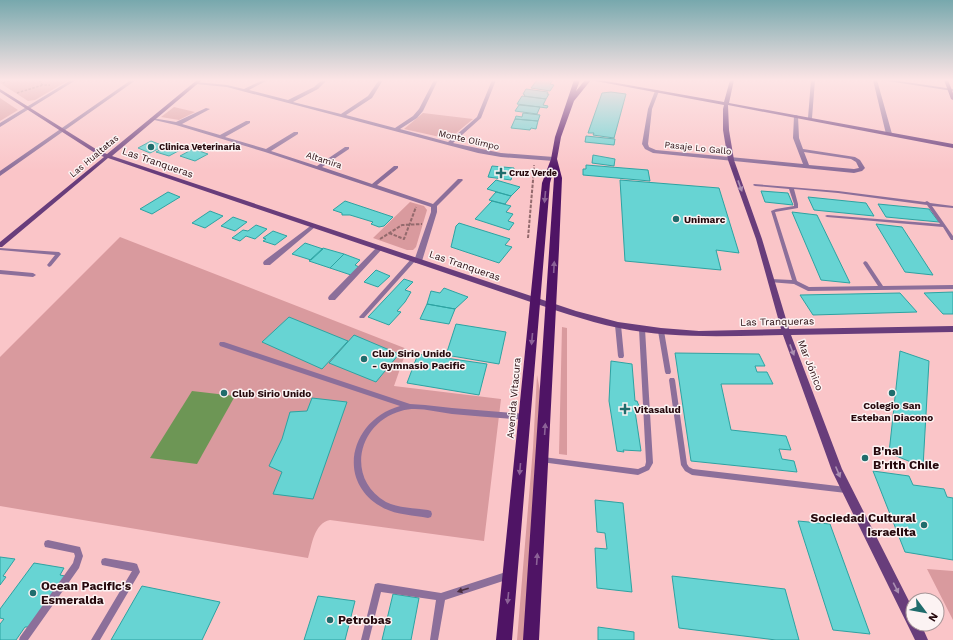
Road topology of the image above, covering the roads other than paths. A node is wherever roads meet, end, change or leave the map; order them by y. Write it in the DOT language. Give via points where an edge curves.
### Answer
graph roads {
  1 [pos="25,110"];
  2 [pos="31,110"];
  3 [pos="92,110"];
  4 [pos="163,110"];
  5 [pos="206,110"];
  6 [pos="318,110"];
  7 [pos="350,110"];
  8 [pos="421,110"];
  9 [pos="482,110"];
  10 [pos="568,110"];
  11 [pos="650,110"];
  12 [pos="726,110"];
  13 [pos="763,110"];
  14 [pos="811,110"];
  15 [pos="882,110"];
  16 [pos="341,116"];
  17 [pos="796,116"];
  18 [pos="810,118"];
  19 [pos="152,119"];
  20 [pos="248,122"];
  21 [pos="177,124"];
  22 [pos="0,125"];
  23 [pos="63,130"];
  24 [pos="396,130"];
  25 [pos="296,134"];
  26 [pos="888,134"];
  27 [pos="221,137"];
  28 [pos="449,144"];
  29 [pos="953,146"];
  30 [pos="347,148"];
  31 [pos="800,150"];
  32 [pos="267,151"];
  33 [pos="107,156"];
  34 [pos="554,159"];
  35 [pos="731,160"];
  36 [pos="396,167"];
  37 [pos="807,167"];
  38 [pos="319,168"];
  39 [pos="0,174"];
  40 [pos="460,180"];
  41 [pos="374,185"];
  42 [pos="756,185"];
  43 [pos="791,188"];
  44 [pos="927,202"];
  45 [pos="434,206"];
  46 [pos="953,206"];
  47 [pos="827,216"];
  48 [pos="313,226"];
  49 [pos="943,226"];
  50 [pos="953,239"];
  51 [pos="0,245"];
  52 [pos="380,248"];
  53 [pos="0,249"];
  54 [pos="416,260"];
  55 [pos="267,263"];
  56 [pos="865,264"];
  57 [pos="49,265"];
  58 [pos="0,272"];
  59 [pos="33,275"];
  60 [pos="770,281"];
  61 [pos="795,282"];
  62 [pos="953,287"];
  63 [pos="882,288"];
  64 [pos="332,298"];
  65 [pos="535,300"];
  66 [pos="552,306"];
  67 [pos="362,317"];
  68 [pos="618,325"];
  69 [pos="642,329"];
  70 [pos="953,329"];
  71 [pos="661,331"];
  72 [pos="786,333"];
  73 [pos="222,344"];
  74 [pos="622,356"];
  75 [pos="668,372"];
  76 [pos="672,380"];
  77 [pos="408,406"];
  78 [pos="525,417"];
  79 [pos="543,460"];
  80 [pos="846,490"];
  81 [pos="428,514"];
  82 [pos="48,544"];
  83 [pos="105,562"];
  84 [pos="511,574"];
  85 [pos="441,597"];
  86 [pos="905,607"];
  87 [pos="24,640"];
  88 [pos="95,640"];
  89 [pos="365,640"];
  90 [pos="434,640"];
  91 [pos="504,640"];
  92 [pos="532,640"];
  1 -- 22 [label="street"];
  2 -- 23 [label="street, Las Tranqueras"];
  3 -- 23 [label="street"];
  4 -- 19 [label="street, Las Hualtatas"];
  5 -- 21 [label="street"];
  6 -- 16 [label="street, Monte Olimpo"];
  7 -- 16 [label="street"];
  8 -- 24 [label="street"];
  9 -- 28 [label="street" via="479,118"];
  10 -- 34 [label="main road, Avenida Vitacura" via="558,137"];
  11 -- 35 [label="street, Pasaje Lo Gallo" via="645,144 647,148 660,154"];
  12 -- 35 [label="street, Mar Jónico"];
  13 -- 17 [label="street"];
  14 -- 18 [label="street"];
  15 -- 26 [label="street"];
  16 -- 24 [label="street, Monte Olimpo"];
  17 -- 18 [label="street"];
  17 -- 31 [label="street" via="796,138"];
  18 -- 26 [label="street"];
  19 -- 21 [label="street, Altamira"];
  19 -- 33 [label="street, Las Hualtatas"];
  20 -- 27 [label="street"];
  21 -- 27 [label="street, Altamira"];
  23 -- 33 [label="street, Las Tranqueras"];
  23 -- 39 [label="street"];
  24 -- 28 [label="street, Monte Olimpo"];
  25 -- 32 [label="street"];
  26 -- 29 [label="street"];
  27 -- 32 [label="street, Altamira"];
  28 -- 34 [label="street, Monte Olimpo" via="491,154"];
  30 -- 38 [label="street"];
  31 -- 37 [label="street"];
  31 -- 37 [label="street, Pasaje Lo Gallo" via="853,158 862,168 854,171"];
  32 -- 38 [label="street, Altamira"];
  33 -- 48 [label="street, Las Tranqueras"];
  33 -- 51 [label="street, Las Hualtatas"];
  34 -- 65 [label="main road, Avenida Vitacura, one-way" via="546,183"];
  66 -- 34 [label="main road, Avenida Vitacura, one-way" via="558,178"];
  35 -- 37 [label="street, Pasaje Lo Gallo"];
  35 -- 60 [label="street, Mar Jónico, one-way" via="759,239"];
  36 -- 41 [label="street"];
  38 -- 41 [label="street, Altamira"];
  40 -- 45 [label="street"];
  41 -- 45 [label="street, Altamira"];
  42 -- 43 [label="lane"];
  43 -- 44 [label="lane"];
  43 -- 61 [label="lane" via="796,207 776,210 773,213"];
  44 -- 46 [label="lane"];
  44 -- 49 [label="lane"];
  45 -- 54 [label="street"];
  47 -- 49 [label="lane"];
  48 -- 52 [label="street, Las Tranqueras"];
  48 -- 55 [label="street"];
  49 -- 50 [label="lane"];
  52 -- 54 [label="street, Las Tranqueras"];
  52 -- 64 [label="street"];
  53 -- 57 [label="lane" via="59,254"];
  54 -- 65 [label="street, Las Tranqueras"];
  54 -- 67 [label="lane"];
  56 -- 63 [label="lane"];
  58 -- 59 [label="lane"];
  60 -- 61 [label="lane"];
  60 -- 72 [label="street, Mar Jónico"];
  61 -- 63 [label="lane" via="808,289"];
  62 -- 63 [label="lane"];
  65 -- 66 [label="street, Las Tranqueras"];
  65 -- 78 [label="main road, Avenida Vitacura, one-way"];
  66 -- 68 [label="street, Las Tranqueras"];
  79 -- 66 [label="main road, Avenida Vitacura, one-way"];
  68 -- 69 [label="street, Las Tranqueras"];
  68 -- 74 [label="lane"];
  69 -- 71 [label="street, Las Tranqueras"];
  69 -- 79 [label="lane" via="650,463 647,468 638,472"];
  70 -- 72 [label="street, Las Tranqueras"];
  71 -- 72 [label="street, Las Tranqueras" via="699,334"];
  71 -- 75 [label="lane"];
  72 -- 80 [label="street, Mar Jónico, one-way"];
  73 -- 77 [label="lane"];
  76 -- 80 [label="lane" via="684,465 687,469 692,472"];
  77 -- 78 [label="lane"];
  77 -- 81 [label="lane" via="387,414 368,429 358,448 358,472 362,484 384,505"];
  78 -- 84 [label="main road, Avenida Vitacura, one-way"];
  92 -- 79 [label="main road, Avenida Vitacura, one-way"];
  80 -- 86 [label="street, Mar Jónico, one-way"];
  82 -- 87 [label="lane" via="77,550 79,556"];
  83 -- 88 [label="lane" via="134,567 136,572"];
  84 -- 85 [label="lane, one-way"];
  84 -- 91 [label="main road, Avenida Vitacura, one-way"];
  85 -- 89 [label="lane" via="378,587"];
  85 -- 90 [label="lane"];
}
